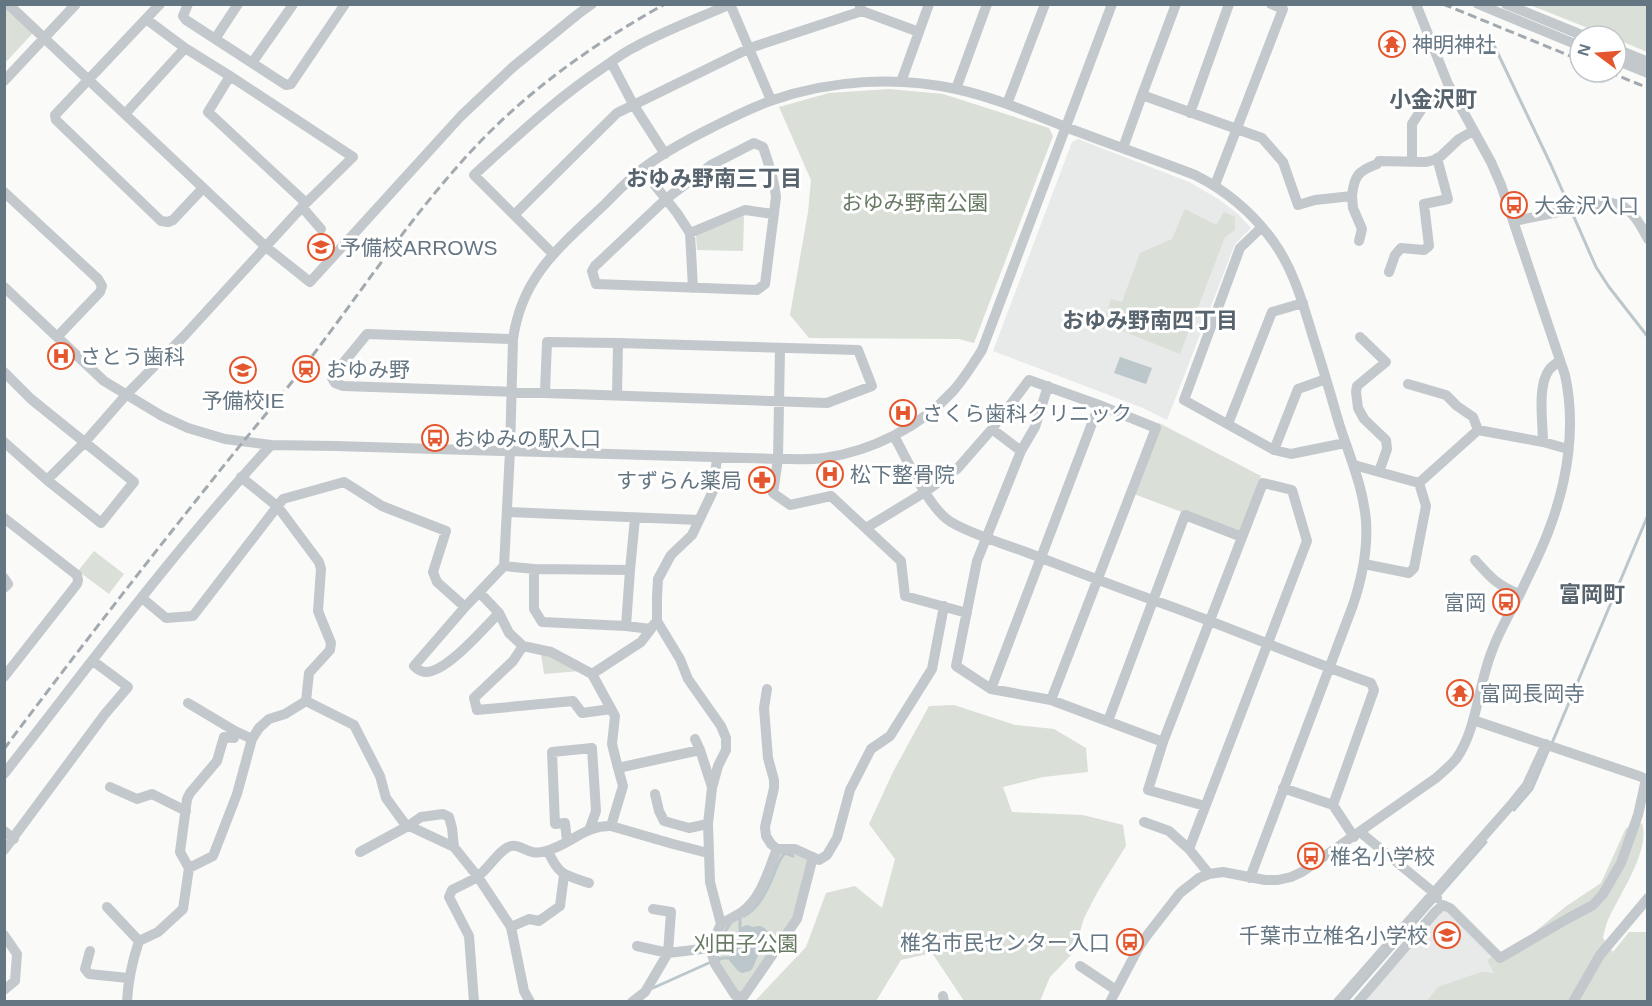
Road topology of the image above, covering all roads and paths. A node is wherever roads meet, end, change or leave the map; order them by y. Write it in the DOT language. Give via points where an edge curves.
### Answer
graph roads {
  1 [pos="8,4"];
  2 [pos="76,4"];
  3 [pos="159,4"];
  4 [pos="188,4"];
  5 [pos="238,4"];
  6 [pos="345,4"];
  7 [pos="592,4"];
  8 [pos="929,4"];
  9 [pos="987,4"];
  10 [pos="1044,4"];
  11 [pos="1112,4"];
  12 [pos="1176,4"];
  13 [pos="1229,4"];
  14 [pos="1271,4"];
  15 [pos="1416,4"];
  16 [pos="1478,4"];
  17 [pos="1506,4"];
  18 [pos="292,5"];
  19 [pos="731,5"];
  20 [pos="861,8"];
  21 [pos="578,9"];
  22 [pos="146,19"];
  23 [pos="1568,29"];
  24 [pos="919,32"];
  25 [pos="44,39"];
  26 [pos="215,39"];
  27 [pos="1568,41"];
  28 [pos="185,48"];
  29 [pos="750,48"];
  30 [pos="1628,54"];
  31 [pos="611,62"];
  32 [pos="1647,62"];
  33 [pos="252,63"];
  34 [pos="1628,65"];
  35 [pos="1647,73"];
  36 [pos="230,76"];
  37 [pos="4,81"];
  38 [pos="89,81"];
  39 [pos="901,82"];
  40 [pos="1450,88"];
  41 [pos="956,89"];
  42 [pos="1142,95"];
  43 [pos="771,100"];
  44 [pos="633,104"];
  45 [pos="1007,104"];
  46 [pos="1190,113"];
  47 [pos="124,114"];
  48 [pos="1066,127"];
  49 [pos="1236,130"];
  50 [pos="1473,131"];
  51 [pos="1123,148"];
  52 [pos="665,154"];
  53 [pos="1437,158"];
  54 [pos="1412,162"];
  55 [pos="642,169"];
  56 [pos="1215,185"];
  57 [pos="203,188"];
  58 [pos="4,192"];
  59 [pos="1352,196"];
  60 [pos="666,199"];
  61 [pos="304,205"];
  62 [pos="773,214"];
  63 [pos="514,215"];
  64 [pos="1514,221"];
  65 [pos="1262,227"];
  66 [pos="321,229"];
  67 [pos="690,233"];
  68 [pos="1647,239"];
  69 [pos="1359,241"];
  70 [pos="266,247"];
  71 [pos="553,254"];
  72 [pos="1389,272"];
  73 [pos="4,287"];
  74 [pos="693,288"];
  75 [pos="1303,303"];
  76 [pos="57,337"];
  77 [pos="1360,337"];
  78 [pos="513,339"];
  79 [pos="618,343"];
  80 [pos="780,349"];
  81 [pos="1560,360"];
  82 [pos="4,372"];
  83 [pos="1326,380"];
  84 [pos="1408,384"];
  85 [pos="1048,386"];
  86 [pos="512,391"];
  87 [pos="545,392"];
  88 [pos="126,394"];
  89 [pos="617,395"];
  90 [pos="779,401"];
  91 [pos="1099,405"];
  92 [pos="1228,424"];
  93 [pos="992,429"];
  94 [pos="1479,430"];
  95 [pos="894,436"];
  96 [pos="4,442"];
  97 [pos="1544,442"];
  98 [pos="84,443"];
  99 [pos="1345,443"];
  100 [pos="271,445"];
  101 [pos="1568,449"];
  102 [pos="1274,450"];
  103 [pos="510,451"];
  104 [pos="1021,451"];
  105 [pos="717,458"];
  106 [pos="778,459"];
  107 [pos="1354,465"];
  108 [pos="1379,472"];
  109 [pos="242,477"];
  110 [pos="47,480"];
  111 [pos="1419,483"];
  112 [pos="925,492"];
  113 [pos="278,507"];
  114 [pos="507,512"];
  115 [pos="4,518"];
  116 [pos="635,518"];
  117 [pos="699,520"];
  118 [pos="866,528"];
  119 [pos="1242,537"];
  120 [pos="987,538"];
  121 [pos="1041,558"];
  122 [pos="1475,560"];
  123 [pos="1364,564"];
  124 [pos="504,566"];
  125 [pos="534,569"];
  126 [pos="630,570"];
  127 [pos="4,578"];
  128 [pos="1097,580"];
  129 [pos="4,588"];
  130 [pos="479,592"];
  131 [pos="1519,594"];
  132 [pos="142,598"];
  133 [pos="1153,600"];
  134 [pos="944,606"];
  135 [pos="465,607"];
  136 [pos="499,613"];
  137 [pos="967,613"];
  138 [pos="1209,621"];
  139 [pos="654,625"];
  140 [pos="626,626"];
  141 [pos="1268,643"];
  142 [pos="523,646"];
  143 [pos="93,661"];
  144 [pos="1329,668"];
  145 [pos="592,674"];
  146 [pos="4,677"];
  147 [pos="766,689"];
  148 [pos="991,689"];
  149 [pos="1051,700"];
  150 [pos="306,701"];
  151 [pos="188,703"];
  152 [pos="611,709"];
  153 [pos="1473,720"];
  154 [pos="1108,721"];
  155 [pos="235,731"];
  156 [pos="252,739"];
  157 [pos="695,739"];
  158 [pos="1163,742"];
  159 [pos="1546,744"];
  160 [pos="700,750"];
  161 [pos="618,768"];
  162 [pos="4,774"];
  163 [pos="1647,780"];
  164 [pos="110,787"];
  165 [pos="712,788"];
  166 [pos="1283,788"];
  167 [pos="656,794"];
  168 [pos="1333,805"];
  169 [pos="1205,806"];
  170 [pos="186,811"];
  171 [pos="1144,822"];
  172 [pos="708,824"];
  173 [pos="408,826"];
  174 [pos="611,826"];
  175 [pos="677,826"];
  176 [pos="590,828"];
  177 [pos="4,831"];
  178 [pos="1357,834"];
  179 [pos="14,839"];
  180 [pos="567,841"];
  181 [pos="673,844"];
  182 [pos="454,847"];
  183 [pos="777,849"];
  184 [pos="1189,849"];
  185 [pos="4,850"];
  186 [pos="548,851"];
  187 [pos="360,852"];
  188 [pos="708,853"];
  189 [pos="813,857"];
  190 [pos="189,868"];
  191 [pos="1209,874"];
  192 [pos="564,875"];
  193 [pos="478,877"];
  194 [pos="1250,878"];
  195 [pos="589,883"];
  196 [pos="1433,892"];
  197 [pos="1647,898"];
  198 [pos="1443,905"];
  199 [pos="107,907"];
  200 [pos="653,909"];
  201 [pos="721,924"];
  202 [pos="511,927"];
  203 [pos="4,935"];
  204 [pos="139,941"];
  205 [pos="637,946"];
  206 [pos="710,948"];
  207 [pos="90,951"];
  208 [pos="668,952"];
  209 [pos="1080,966"];
  210 [pos="128,978"];
  211 [pos="4,990"];
  212 [pos="1116,990"];
  213 [pos="737,999"];
  214 [pos="127,1002"];
  215 [pos="474,1002"];
  216 [pos="530,1002"];
  217 [pos="632,1002"];
  218 [pos="1110,1002"];
  219 [pos="1338,1002"];
  220 [pos="1358,1002"];
  221 [pos="1573,1002"];
  1 -- 25 [label="street"];
  2 -- 25 [label="street"];
  3 -- 22 [label="street"];
  4 -- 26 [label="street" via="183,16 186,20"];
  5 -- 26 [label="street"];
  6 -- 33 [label="street" via="291,84 286,85"];
  7 -- 21 [label="street"];
  8 -- 24 [label="street"];
  9 -- 41 [label="street"];
  10 -- 45 [label="street"];
  11 -- 48 [label="street"];
  12 -- 42 [label="street"];
  13 -- 46 [label="street"];
  14 -- 49 [label="street" via="1283,9"];
  15 -- 40 [label="street"];
  16 -- 27 [label="street"];
  17 -- 23 [label="street"];
  18 -- 33 [label="street"];
  19 -- 29 [label="street"];
  19 -- 31 [label="street" via="633,47"];
  20 -- 24 [label="street"];
  20 -- 29 [label="street"];
  21 -- 70 [label="street" via="461,116 310,282"];
  22 -- 28 [label="street"];
  22 -- 38 [label="street"];
  24 -- 39 [label="street"];
  25 -- 37 [label="street"];
  25 -- 38 [label="street"];
  26 -- 33 [label="street"];
  28 -- 36 [label="street"];
  28 -- 47 [label="street"];
  29 -- 43 [label="street"];
  29 -- 44 [label="street"];
  30 -- 32 [label="street"];
  31 -- 44 [label="street"];
  31 -- 63 [label="street" via="560,99 474,175"];
  34 -- 35 [label="street"];
  36 -- 61 [label="street" via="208,112"];
  36 -- 61 [label="street" via="353,157"];
  38 -- 47 [label="street"];
  38 -- 57 [label="street" via="55,114 56,120 161,221 173,220"];
  39 -- 41 [label="street"];
  39 -- 43 [label="street" via="837,85"];
  40 -- 50 [label="street"];
  40 -- 54 [label="street" via="1425,104 1412,124"];
  41 -- 45 [label="street"];
  42 -- 46 [label="street"];
  42 -- 51 [label="street"];
  43 -- 52 [label="street"];
  44 -- 52 [label="street"];
  44 -- 63 [label="street" via="616,113"];
  45 -- 48 [label="street"];
  46 -- 49 [label="street"];
  47 -- 57 [label="street"];
  48 -- 51 [label="street"];
  48 -- 95 [label="street" via="982,350 953,391 924,417"];
  49 -- 56 [label="street"];
  49 -- 59 [label="street" via="1262,138 1283,162 1298,205"];
  50 -- 53 [label="street"];
  50 -- 64 [label="street" via="1491,162"];
  51 -- 56 [label="street"];
  52 -- 55 [label="street"];
  53 -- 54 [label="street"];
  53 -- 72 [label="street" via="1448,199 1424,204 1430,246 1424,250 1401,248"];
  54 -- 59 [label="street" via="1379,161 1364,169 1357,175"];
  55 -- 60 [label="street"];
  55 -- 71 [label="street"];
  56 -- 65 [label="street"];
  57 -- 70 [label="street"];
  58 -- 76 [label="street" via="102,286"];
  59 -- 69 [label="street" via="1362,229"];
  60 -- 62 [label="street" via="711,165 754,143 763,147 772,170 776,197"];
  60 -- 67 [label="street"];
  60 -- 74 [label="street" via="596,266 592,271 594,278 596,284 602,285"];
  61 -- 66 [label="street"];
  61 -- 70 [label="street"];
  62 -- 67 [label="street" via="746,210"];
  62 -- 74 [label="street" via="765,284 758,290"];
  63 -- 71 [label="street"];
  64 -- 68 [label="street" via="1610,202 1628,211"];
  64 -- 81 [label="street"];
  65 -- 75 [label="street" via="1284,258"];
  65 -- 92 [label="street" via="1240,248 1184,400"];
  67 -- 74 [label="street"];
  70 -- 88 [label="street"];
  71 -- 78 [label="street" via="526,292"];
  73 -- 76 [label="street"];
  75 -- 83 [label="street"];
  75 -- 92 [label="street" via="1272,312"];
  76 -- 88 [label="street" via="104,381"];
  77 -- 108 [label="street" via="1386,362 1357,386 1356,392 1364,419 1386,441"];
  78 -- 86 [label="street"];
  78 -- 86 [label="street" via="367,334 332,378 343,386"];
  79 -- 80 [label="street"];
  79 -- 87 [label="street" via="547,342"];
  79 -- 89 [label="street"];
  80 -- 90 [label="street"];
  80 -- 90 [label="street" via="858,350 872,386 827,403"];
  81 -- 97 [label="street" via="1548,371 1544,384"];
  81 -- 101 [label="street" via="1571,408"];
  82 -- 98 [label="street"];
  83 -- 99 [label="street"];
  83 -- 102 [label="street" via="1298,388"];
  84 -- 94 [label="street" via="1446,395 1473,417"];
  85 -- 91 [label="street"];
  85 -- 93 [label="street" via="1029,380"];
  85 -- 104 [label="street" via="1035,427"];
  86 -- 87 [label="street"];
  86 -- 103 [label="street"];
  87 -- 89 [label="street"];
  88 -- 98 [label="street"];
  88 -- 100 [label="street" via="188,428 225,439"];
  89 -- 90 [label="street"];
  90 -- 106 [label="street"];
  91 -- 121 [label="street"];
  91 -- 128 [label="street" via="1156,428"];
  92 -- 102 [label="street"];
  93 -- 104 [label="street"];
  93 -- 112 [label="street" via="957,469"];
  94 -- 97 [label="street"];
  94 -- 111 [label="street"];
  95 -- 106 [label="street" via="824,458"];
  95 -- 112 [label="street"];
  96 -- 110 [label="street"];
  97 -- 101 [label="street"];
  98 -- 110 [label="street"];
  98 -- 110 [label="street" via="134,482 101,523"];
  99 -- 102 [label="street" via="1291,454"];
  99 -- 107 [label="street"];
  100 -- 103 [label="street"];
  100 -- 109 [label="street"];
  101 -- 131 [label="street" via="1550,527"];
  103 -- 105 [label="street"];
  103 -- 114 [label="street"];
  104 -- 120 [label="street"];
  105 -- 106 [label="street"];
  105 -- 117 [label="street" via="713,491"];
  106 -- 118 [label="street" via="773,494 790,505 831,496"];
  107 -- 108 [label="street"];
  107 -- 123 [label="street" via="1366,522"];
  108 -- 111 [label="street"];
  109 -- 113 [label="street"];
  109 -- 132 [label="street"];
  111 -- 123 [label="street" via="1426,506 1414,568 1410,573"];
  112 -- 118 [label="street"];
  112 -- 120 [label="street" via="950,522"];
  113 -- 132 [label="street" via="194,616 166,618"];
  113 -- 135 [label="street" via="283,498 344,482 382,506 446,531 433,572 437,582"];
  113 -- 150 [label="street" via="321,569 318,610 331,643 330,650 309,673"];
  114 -- 116 [label="street"];
  114 -- 124 [label="street"];
  115 -- 146 [label="street" via="77,575 78,580"];
  116 -- 117 [label="street"];
  116 -- 126 [label="street"];
  117 -- 139 [label="street" via="692,535 671,555 658,579"];
  118 -- 134 [label="street" via="901,561 905,596"];
  119 -- 133 [label="street" via="1185,515"];
  119 -- 138 [label="street"];
  119 -- 141 [label="street" via="1263,483 1292,490 1307,541"];
  120 -- 121 [label="street"];
  120 -- 137 [label="street" via="977,561"];
  121 -- 128 [label="street"];
  121 -- 148 [label="street"];
  122 -- 131 [label="street" via="1492,579"];
  123 -- 144 [label="street"];
  124 -- 125 [label="street"];
  124 -- 130 [label="street"];
  125 -- 126 [label="street"];
  125 -- 140 [label="street" via="534,609 542,622"];
  126 -- 140 [label="street"];
  127 -- 129 [label="street" via="8,584"];
  128 -- 133 [label="street"];
  128 -- 149 [label="street"];
  130 -- 135 [label="street"];
  130 -- 136 [label="street"];
  131 -- 153 [label="street" via="1491,651"];
  132 -- 143 [label="street"];
  133 -- 138 [label="street"];
  133 -- 154 [label="street"];
  134 -- 137 [label="street"];
  134 -- 189 [label="street" via="932,669 890,736 871,749 850,790 837,838 827,855 819,860"];
  135 -- 136 [label="street" via="414,666 420,671 427,673 446,665"];
  136 -- 142 [label="street" via="509,633"];
  137 -- 148 [label="street" via="956,666"];
  138 -- 141 [label="street"];
  138 -- 158 [label="street"];
  139 -- 140 [label="street"];
  139 -- 145 [label="street" via="641,642"];
  139 -- 165 [label="street" via="680,659 688,679 726,738 726,750"];
  141 -- 144 [label="street"];
  141 -- 169 [label="street"];
  142 -- 145 [label="street" via="551,652"];
  142 -- 152 [label="street" via="513,661 474,698 477,710 573,701 582,713"];
  143 -- 162 [label="street"];
  143 -- 179 [label="street" via="128,687"];
  144 -- 166 [label="street"];
  144 -- 168 [label="street" via="1371,683 1374,690"];
  145 -- 152 [label="street"];
  147 -- 183 [label="street" via="768,758 774,789 765,827 766,836"];
  148 -- 149 [label="street"];
  149 -- 154 [label="street"];
  150 -- 156 [label="street" via="269,719"];
  150 -- 173 [label="street" via="354,725 380,776 386,798"];
  151 -- 155 [label="street"];
  152 -- 161 [label="street" via="615,716 612,744"];
  153 -- 159 [label="street"];
  153 -- 178 [label="street" via="1463,747 1447,769"];
  154 -- 158 [label="street"];
  155 -- 156 [label="street"];
  155 -- 170 [label="street" via="234,738 225,738 218,761 190,793"];
  156 -- 190 [label="street" via="237,794 213,856"];
  157 -- 160 [label="street"];
  158 -- 169 [label="street" via="1148,790"];
  159 -- 163 [label="street"];
  159 -- 196 [label="street" via="1527,785"];
  160 -- 161 [label="street"];
  160 -- 165 [label="street"];
  161 -- 174 [label="street" via="623,786"];
  163 -- 198 [label="street" via="1621,863 1593,905 1500,958"];
  164 -- 170 [label="street" via="137,799 152,794"];
  165 -- 172 [label="street"];
  166 -- 168 [label="street"];
  166 -- 194 [label="street"];
  167 -- 175 [label="street" via="664,821"];
  168 -- 178 [label="street"];
  169 -- 184 [label="street"];
  170 -- 190 [label="street" via="180,852"];
  171 -- 184 [label="street" via="1169,831"];
  172 -- 175 [label="street"];
  172 -- 188 [label="street"];
  173 -- 182 [label="street"];
  173 -- 182 [label="street" via="422,817 443,814 449,817"];
  173 -- 187 [label="street"];
  174 -- 176 [label="street"];
  174 -- 181 [label="street"];
  175 -- 181 [label="street"];
  176 -- 180 [label="street"];
  176 -- 180 [label="street" via="596,811 592,748 552,752 555,824 565,823"];
  177 -- 179 [label="street"];
  178 -- 194 [label="street" via="1291,877"];
  178 -- 196 [label="street"];
  179 -- 185 [label="street"];
  180 -- 186 [label="street"];
  181 -- 188 [label="street"];
  182 -- 193 [label="street"];
  183 -- 189 [label="street" via="795,849"];
  183 -- 201 [label="street" via="764,885 752,902"];
  184 -- 191 [label="street"];
  186 -- 192 [label="street"];
  186 -- 193 [label="street" via="535,854 512,845"];
  188 -- 201 [label="street" via="710,882"];
  189 -- 213 [label="street" via="797,919 744,996"];
  190 -- 204 [label="street" via="183,909 158,932"];
  191 -- 194 [label="street" via="1222,872"];
  191 -- 212 [label="street" via="1180,892 1139,947"];
  192 -- 195 [label="street"];
  192 -- 202 [label="street" via="560,906 539,921 529,919"];
  193 -- 202 [label="street"];
  193 -- 215 [label="street" via="452,890 450,897 469,936"];
  196 -- 198 [label="street"];
  196 -- 219 [label="street"];
  197 -- 221 [label="street" via="1600,955"];
  198 -- 220 [label="street"];
  199 -- 204 [label="street"];
  200 -- 208 [label="street" via="671,912"];
  201 -- 206 [label="street"];
  202 -- 216 [label="street" via="524,991"];
  203 -- 211 [label="street" via="17,954 15,981"];
  204 -- 210 [label="street"];
  205 -- 208 [label="street"];
  206 -- 208 [label="street"];
  206 -- 213 [label="street" via="715,964"];
  207 -- 210 [label="street" via="85,969 89,974"];
  208 -- 217 [label="street" via="645,992"];
  209 -- 212 [label="street"];
  210 -- 214 [label="street"];
  212 -- 218 [label="street"];
}
